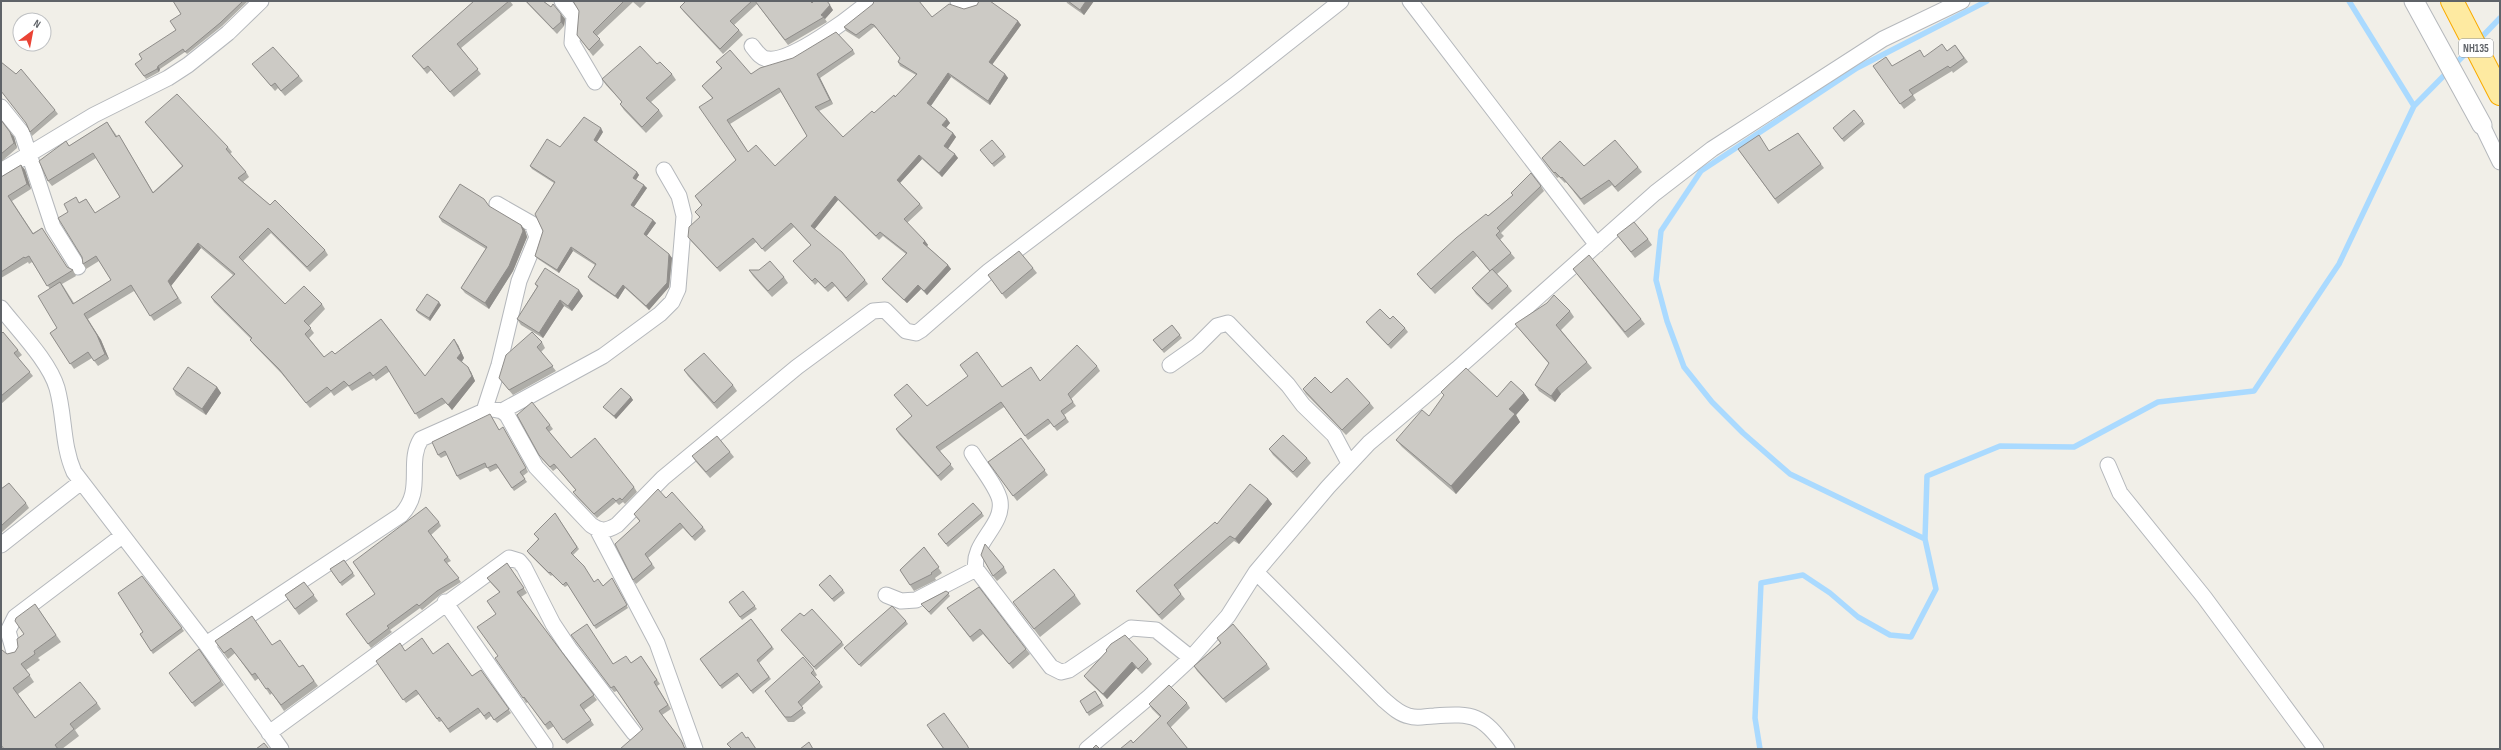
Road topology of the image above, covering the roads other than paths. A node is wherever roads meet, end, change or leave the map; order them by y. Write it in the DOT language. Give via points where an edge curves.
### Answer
graph roads {
  1 [pos="261,1"];
  2 [pos="562,1"];
  3 [pos="870,1"];
  4 [pos="958,1"];
  5 [pos="974,1"];
  6 [pos="1341,1"];
  7 [pos="1410,1"];
  8 [pos="1962,1"];
  9 [pos="2414,1"];
  10 [pos="2452,1"];
  11 [pos="752,46"];
  12 [pos="594,82"];
  13 [pos="2500,94"];
  14 [pos="1,107"];
  15 [pos="2482,125"];
  16 [pos="29,153"];
  17 [pos="2500,162"];
  18 [pos="664,170"];
  19 [pos="1,171"];
  20 [pos="497,204"];
  21 [pos="1596,245"];
  22 [pos="78,267"];
  23 [pos="1,308"];
  24 [pos="1170,365"];
  25 [pos="484,411"];
  26 [pos="502,411"];
  27 [pos="972,453"];
  28 [pos="1349,463"];
  29 [pos="2108,465"];
  30 [pos="81,482"];
  31 [pos="597,529"];
  32 [pos="122,536"];
  33 [pos="1,545"];
  34 [pos="976,569"];
  35 [pos="1256,572"];
  36 [pos="886,595"];
  37 [pos="445,602"];
  38 [pos="206,644"];
  39 [pos="14,652"];
  40 [pos="1190,658"];
  41 [pos="270,733"];
  42 [pos="634,734"];
  43 [pos="545,746"];
  44 [pos="281,749"];
  45 [pos="695,749"];
  46 [pos="1087,749"];
  47 [pos="1507,749"];
  48 [pos="2316,749"];
  1 -- 16 [label="street" via="228,33 188,65 168,78 100,111"];
  2 -- 12 [label="street" via="574,16 572,43"];
  3 -- 11 [label="street" via="839,26 782,56 770,60 763,58"];
  4 -- 5 [label="street" via="969,4"];
  6 -- 31 [label="street" via="989,271 921,330 916,333 906,331 890,313 885,310 873,311 797,367 663,478 617,525 609,530"];
  7 -- 21 [label="street"];
  8 -- 21 [label="street" via="1884,39 1712,149 1655,193"];
  9 -- 15 [label="street"];
  10 -- 13 [label="highway, NH135"];
  14 -- 16 [label="street" via="22,133"];
  15 -- 17 [label="street"];
  16 -- 19 [label="street"];
  16 -- 22 [label="street" via="53,227"];
  18 -- 26 [label="street" via="679,196 684,216 678,288 672,302 660,314 603,356"];
  20 -- 25 [label="street" via="532,224 537,237 519,281 501,357"];
  21 -- 28 [label="street"];
  23 -- 30 [label="street" via="43,362 57,387 66,454"];
  24 -- 28 [label="street" via="1197,346 1217,326 1228,323 1334,435"];
  25 -- 26 [label="street"];
  25 -- 38 [label="street" via="421,439 416,451 414,497 401,515"];
  26 -- 31 [label="street" via="507,415 536,467"];
  27 -- 34 [label="street" via="1000,500 1000,510 976,556"];
  28 -- 35 [label="street"];
  29 -- 48 [label="street" via="2120,493 2204,597"];
  30 -- 32 [label="street"];
  30 -- 33 [label="street"];
  31 -- 45 [label="street" via="657,643"];
  32 -- 38 [label="street"];
  32 -- 39 [label="street" via="15,617 8,631"];
  34 -- 36 [label="street" via="916,600 901,601"];
  34 -- 40 [label="street" via="1045,661 1055,670 1069,670 1131,628 1156,630"];
  35 -- 40 [label="street" via="1228,616"];
  35 -- 47 [label="street" via="1398,711 1410,717 1464,714 1477,718 1496,733"];
  37 -- 41 [label="street" via="362,667"];
  37 -- 42 [label="street" via="504,560 509,558 519,561 565,642"];
  37 -- 43 [label="street"];
  38 -- 41 [label="street"];
  40 -- 46 [label="street" via="1149,697"];
  41 -- 44 [label="street"];
}
